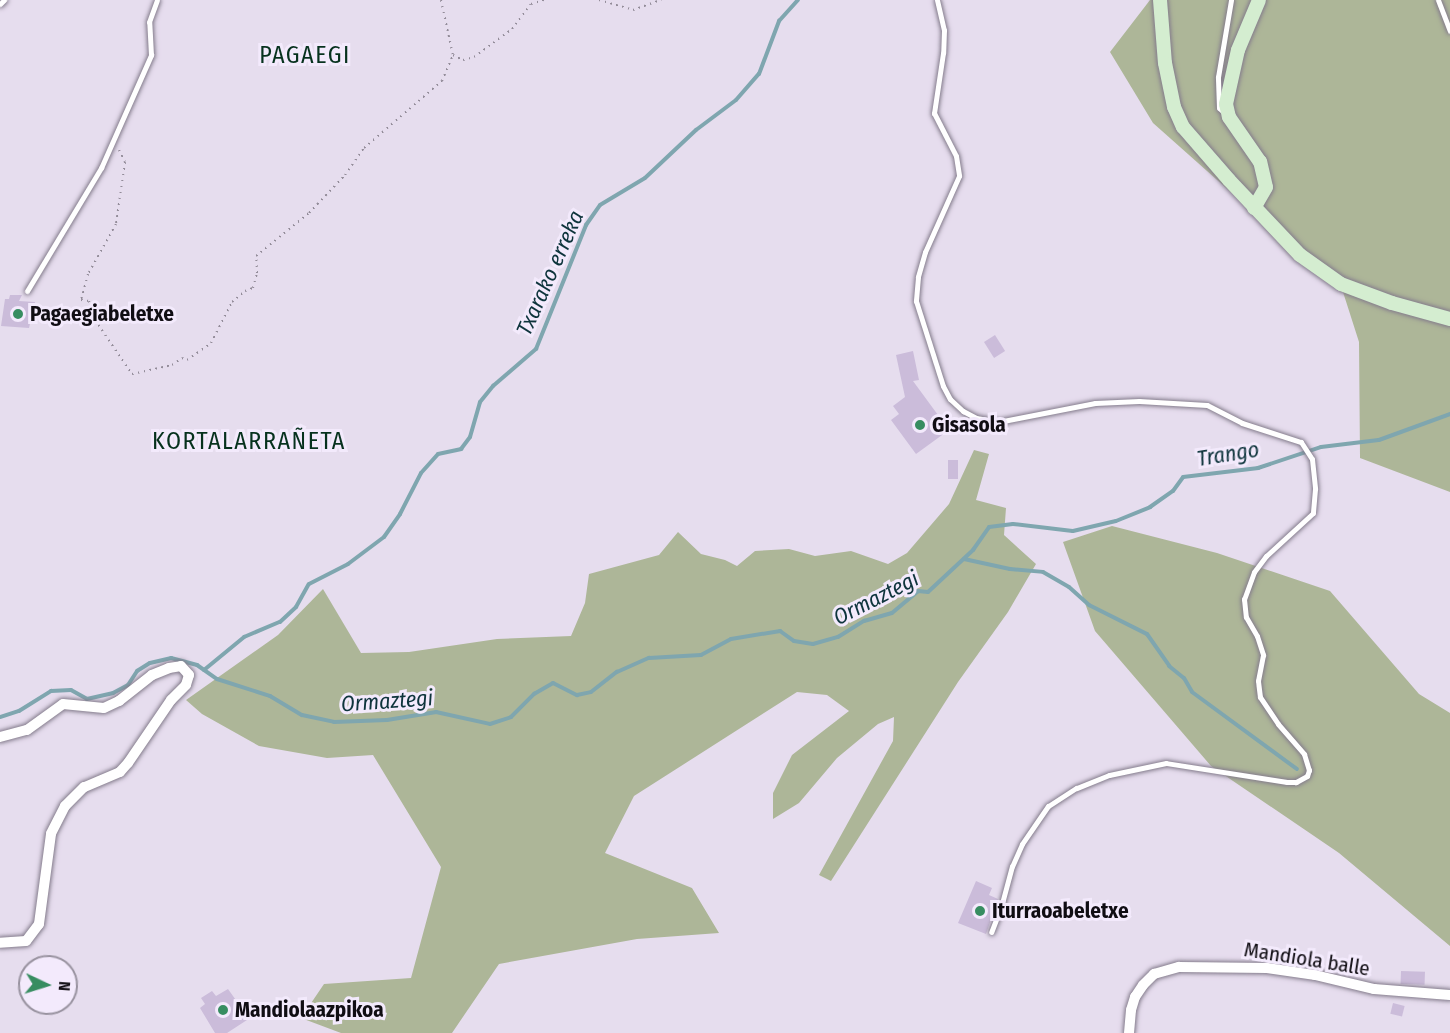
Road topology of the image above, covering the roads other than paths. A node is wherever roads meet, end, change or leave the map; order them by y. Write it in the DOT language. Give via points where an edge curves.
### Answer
graph roads {
  1 [pos="4,0"];
  2 [pos="157,0"];
  3 [pos="937,0"];
  4 [pos="1160,0"];
  5 [pos="1231,0"];
  6 [pos="1259,0"];
  7 [pos="1438,0"];
  8 [pos="0,4"];
  9 [pos="1450,31"];
  10 [pos="1229,117"];
  11 [pos="1254,208"];
  12 [pos="27,291"];
  13 [pos="1450,319"];
  14 [pos="0,737"];
  15 [pos="991,932"];
  16 [pos="0,944"];
  17 [pos="1450,995"];
  18 [pos="1129,1033"];
  1 -- 8 [label="lane"];
  2 -- 12 [label="lane" via="149,22 151,55 101,168"];
  3 -- 15 [label="lane" via="944,30 934,114 956,156 959,176 925,252 916,301 950,399 976,418 998,422 1095,403 1208,405 1242,423 1301,442 1312,459 1315,489 1313,513 1266,556 1254,572 1244,599 1246,617 1262,649 1260,697 1304,754 1307,776 1287,782 1166,763 1109,775 1076,788 1048,806 1022,844"];
  4 -- 11 [label="street" via="1165,63 1174,107 1183,127"];
  5 -- 10 [label="lane" via="1218,77 1219,108"];
  6 -- 10 [label="street" via="1238,50 1226,104"];
  7 -- 9 [label="lane"];
  10 -- 11 [label="street" via="1260,162 1266,187"];
  11 -- 13 [label="street" via="1300,255 1341,284"];
  14 -- 16 [label="street" via="27,730 63,704 104,708 169,668 181,666 189,675 186,685 120,772 84,787 65,806 51,834 39,924 26,941"];
  17 -- 18 [label="street, Mandiola balle" via="1374,989 1267,968 1179,967 1154,974 1143,985 1131,1010"];
}
